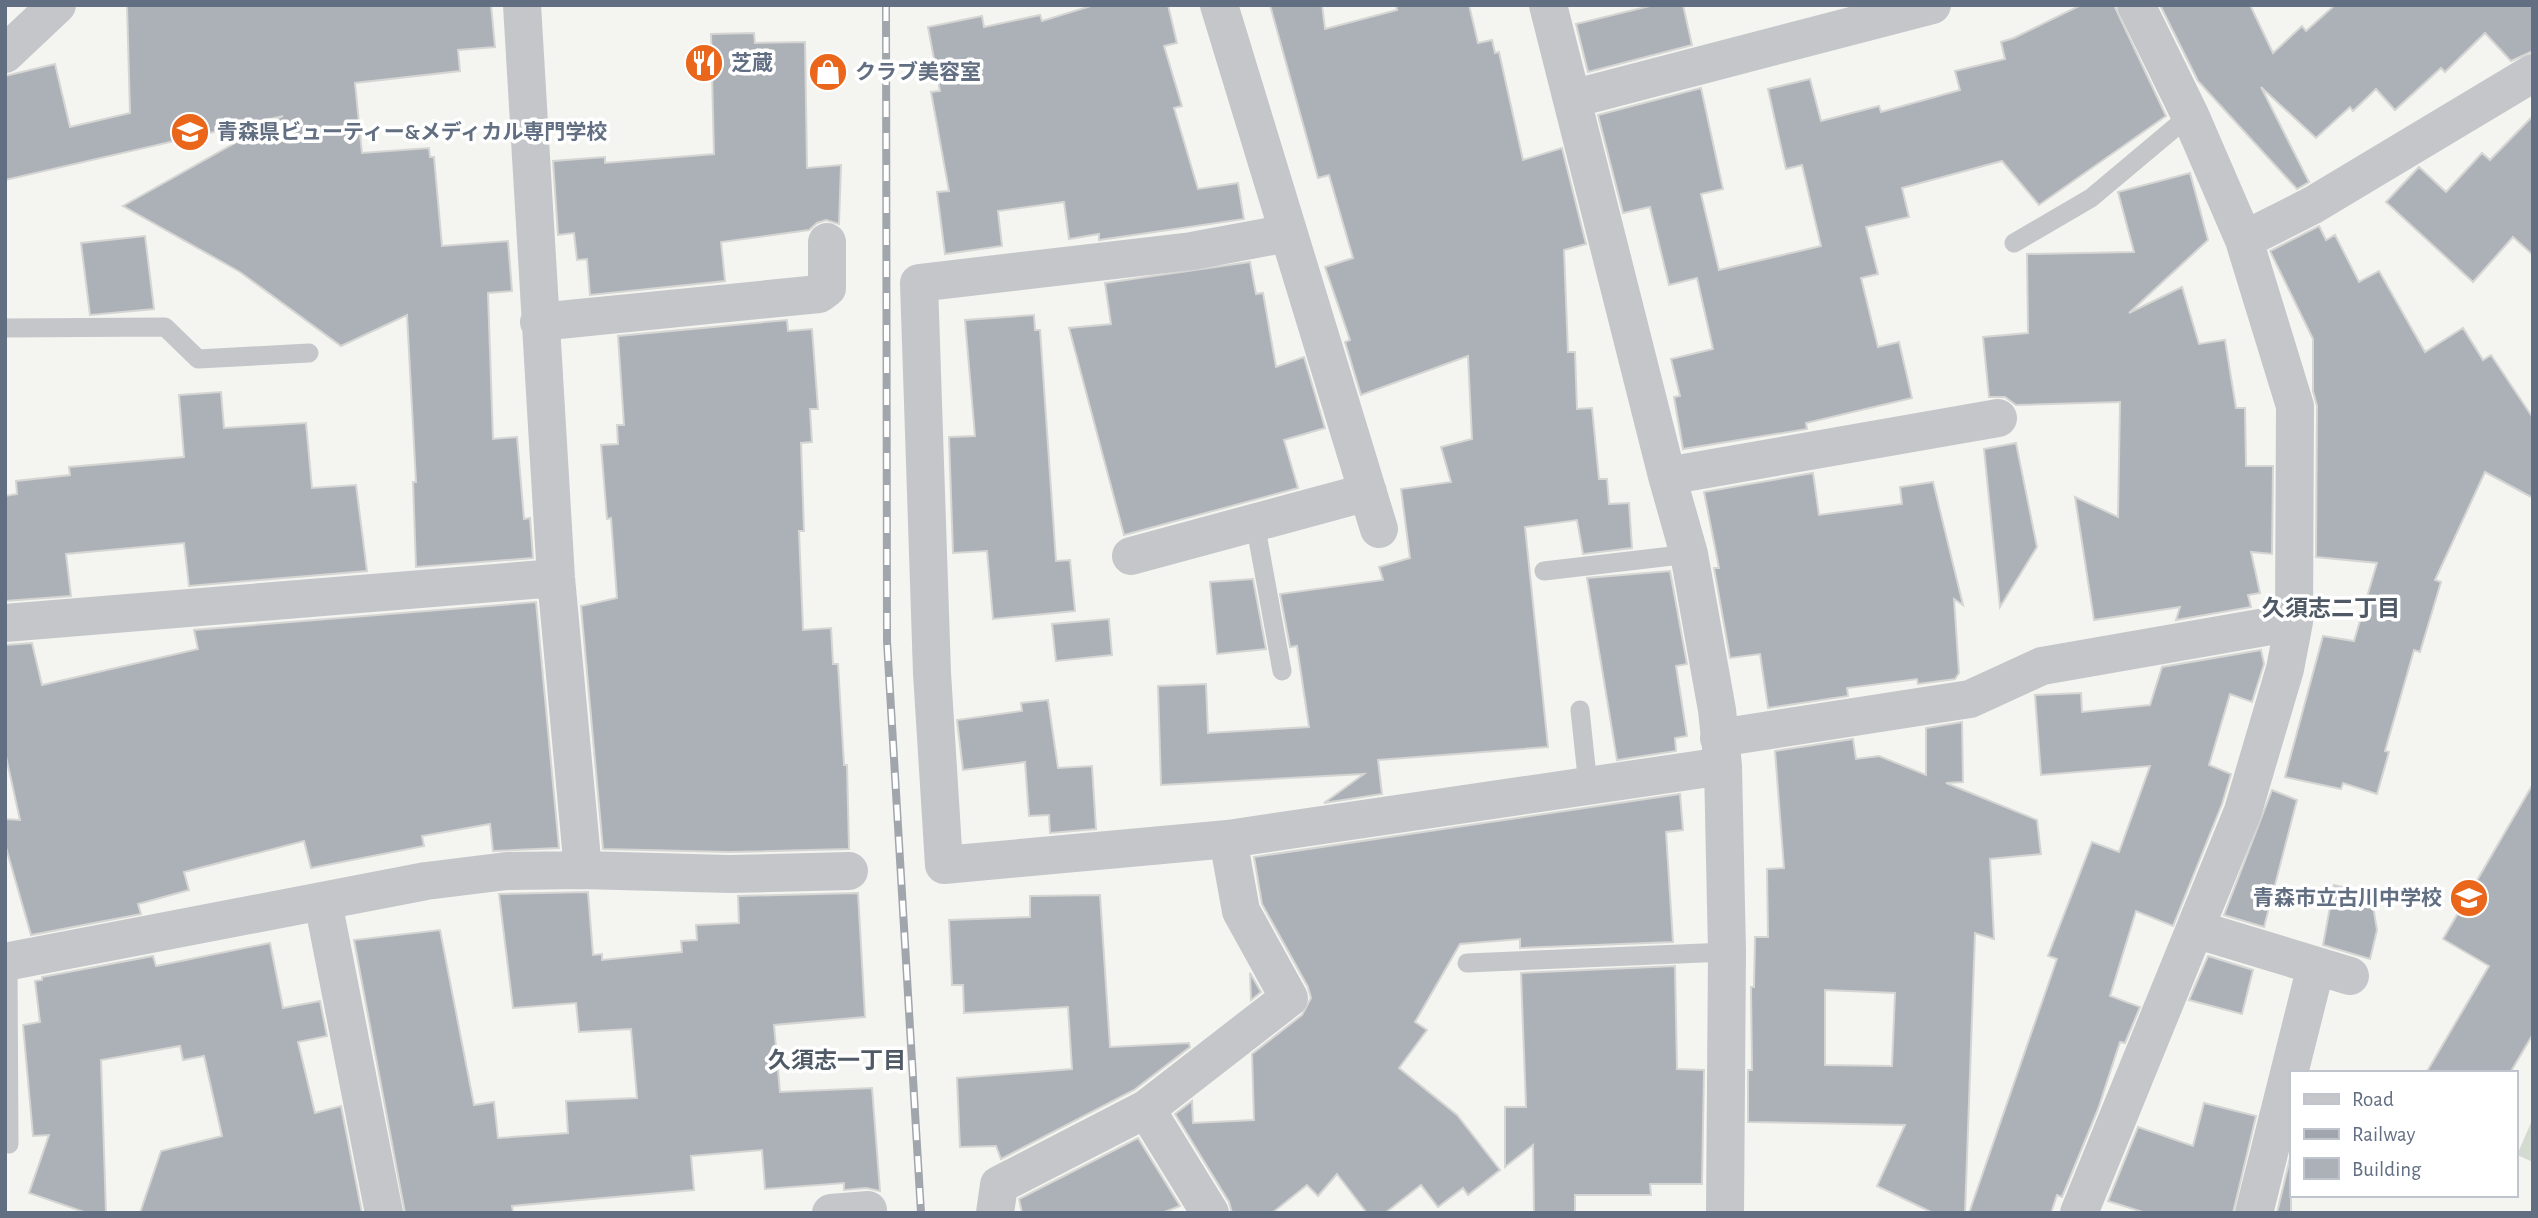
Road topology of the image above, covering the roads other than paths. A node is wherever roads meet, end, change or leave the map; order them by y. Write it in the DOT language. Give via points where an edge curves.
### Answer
graph roads {
  1 [pos="57,5"];
  2 [pos="522,5"];
  3 [pos="1219,5"];
  4 [pos="1548,5"];
  5 [pos="1932,5"];
  6 [pos="2136,5"];
  7 [pos="5,54"];
  8 [pos="2533,73"];
  9 [pos="1572,99"];
  10 [pos="2190,115"];
  11 [pos="1288,233"];
  12 [pos="2244,240"];
  13 [pos="827,242"];
  14 [pos="2014,243"];
  15 [pos="540,322"];
  16 [pos="5,328"];
  17 [pos="309,353"];
  18 [pos="1998,418"];
  19 [pos="1667,476"];
  20 [pos="1367,492"];
  21 [pos="1255,523"];
  22 [pos="1379,529"];
  23 [pos="1689,554"];
  24 [pos="1130,556"];
  25 [pos="1544,571"];
  26 [pos="556,578"];
  27 [pos="2294,622"];
  28 [pos="5,624"];
  29 [pos="1282,671"];
  30 [pos="1580,710"];
  31 [pos="1721,752"];
  32 [pos="1588,786"];
  33 [pos="1228,839"];
  34 [pos="583,870"];
  35 [pos="849,872"];
  36 [pos="323,902"];
  37 [pos="2195,929"];
  38 [pos="1727,952"];
  39 [pos="6,962"];
  40 [pos="1467,963"];
  41 [pos="2300,1071"];
  42 [pos="2290,1103"];
  43 [pos="1146,1109"];
  44 [pos="9,1144"];
  45 [pos="384,1213"];
  46 [pos="995,1213"];
  47 [pos="1210,1213"];
  48 [pos="1725,1213"];
  49 [pos="2080,1213"];
  50 [pos="2254,1213"];
  1 -- 7 [label="street"];
  2 -- 15 [label="street"];
  3 -- 11 [label="street"];
  4 -- 9 [label="street"];
  5 -- 9 [label="street"];
  6 -- 10 [label="street"];
  8 -- 12 [label="street" via="2313,205"];
  9 -- 19 [label="street"];
  10 -- 12 [label="street"];
  10 -- 14 [label="lane" via="2091,198"];
  11 -- 20 [label="street"];
  11 -- 33 [label="street" via="1192,251 919,283 932,673 944,865"];
  12 -- 27 [label="street" via="2295,407"];
  13 -- 15 [label="street" via="827,288 819,294"];
  15 -- 26 [label="street"];
  16 -- 17 [label="lane" via="165,327 198,359"];
  18 -- 19 [label="street"];
  19 -- 23 [label="street"];
  20 -- 21 [label="street"];
  20 -- 22 [label="street"];
  21 -- 24 [label="street"];
  21 -- 29 [label="lane"];
  23 -- 25 [label="lane"];
  23 -- 31 [label="street"];
  26 -- 28 [label="street"];
  26 -- 34 [label="street"];
  27 -- 31 [label="street" via="2042,666 1970,699"];
  27 -- 37 [label="street" via="2286,669 2243,811"];
  30 -- 32 [label="lane"];
  31 -- 32 [label="street"];
  31 -- 38 [label="street"];
  32 -- 33 [label="street"];
  33 -- 43 [label="street" via="1241,911 1289,998"];
  34 -- 35 [label="street"];
  34 -- 36 [label="street" via="426,881"];
  36 -- 39 [label="street"];
  36 -- 45 [label="street"];
  37 -- 41 [label="street" via="2333,971"];
  37 -- 49 [label="street"];
  38 -- 40 [label="lane"];
  38 -- 48 [label="street"];
  39 -- 44 [label="lane"];
  42 -- 50 [label="street"];
  43 -- 46 [label="street" via="999,1185"];
  43 -- 47 [label="street"];
}
